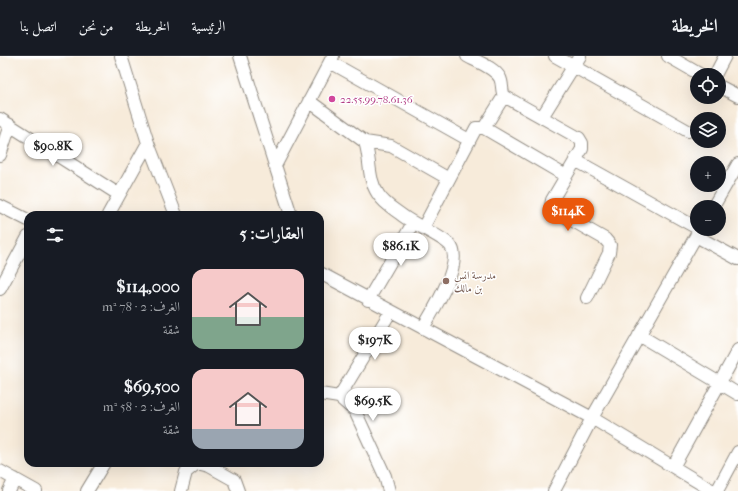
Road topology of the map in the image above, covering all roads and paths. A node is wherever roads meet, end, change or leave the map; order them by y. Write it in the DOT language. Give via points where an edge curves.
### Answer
graph roads {
  1 [pos="121,56"];
  2 [pos="240,56"];
  3 [pos="467,56"];
  4 [pos="555,56"];
  5 [pos="668,56"];
  6 [pos="725,56"];
  7 [pos="331,59"];
  8 [pos="577,61"];
  9 [pos="719,68"];
  10 [pos="690,69"];
  11 [pos="726,90"];
  12 [pos="504,96"];
  13 [pos="738,96"];
  14 [pos="309,101"];
  15 [pos="542,117"];
  16 [pos="5,122"];
  17 [pos="484,128"];
  18 [pos="688,131"];
  19 [pos="469,140"];
  20 [pos="365,142"];
  21 [pos="148,143"];
  22 [pos="0,155"];
  23 [pos="575,160"];
  24 [pos="738,164"];
  25 [pos="275,166"];
  26 [pos="566,176"];
  27 [pos="735,176"];
  28 [pos="449,179"];
  29 [pos="118,194"];
  30 [pos="718,200"];
  31 [pos="0,206"];
  32 [pos="110,211"];
  33 [pos="174,211"];
  34 [pos="290,211"];
  35 [pos="24,218"];
  36 [pos="418,225"];
  37 [pos="690,225"];
  38 [pos="695,236"];
  39 [pos="706,236"];
  40 [pos="24,244"];
  41 [pos="738,260"];
  42 [pos="324,275"];
  43 [pos="0,289"];
  44 [pos="587,298"];
  45 [pos="368,300"];
  46 [pos="391,311"];
  47 [pos="423,328"];
  48 [pos="639,335"];
  49 [pos="738,350"];
  50 [pos="720,383"];
  51 [pos="738,394"];
  52 [pos="324,395"];
  53 [pos="339,398"];
  54 [pos="592,418"];
  55 [pos="738,452"];
  56 [pos="102,467"];
  57 [pos="192,467"];
  58 [pos="211,467"];
  59 [pos="673,467"];
  60 [pos="0,471"];
  61 [pos="15,479"];
  62 [pos="9,491"];
  63 [pos="36,491"];
  64 [pos="87,491"];
  65 [pos="181,491"];
  66 [pos="238,491"];
  67 [pos="389,491"];
  68 [pos="554,491"];
  69 [pos="713,491"];
  70 [pos="717,491"];
  1 -- 21 [label="street"];
  2 -- 25 [label="street"];
  3 -- 12 [label="street" via="494,71 500,78"];
  4 -- 8 [label="street"];
  5 -- 10 [label="street"];
  6 -- 9 [label="street"];
  7 -- 14 [label="street"];
  7 -- 19 [label="street"];
  8 -- 15 [label="street"];
  8 -- 18 [label="street"];
  11 -- 13 [label="street"];
  12 -- 15 [label="street"];
  12 -- 17 [label="street"];
  14 -- 20 [label="street"];
  14 -- 25 [label="street"];
  15 -- 23 [label="street" via="579,138 582,149"];
  16 -- 22 [label="street"];
  16 -- 29 [label="street"];
  17 -- 19 [label="street" via="476,128"];
  17 -- 26 [label="street"];
  19 -- 28 [label="street"];
  20 -- 28 [label="street" via="391,146"];
  20 -- 36 [label="street" via="368,148 369,173 377,194 383,202"];
  21 -- 29 [label="street"];
  21 -- 33 [label="street"];
  23 -- 26 [label="street"];
  23 -- 37 [label="street"];
  24 -- 27 [label="street"];
  25 -- 34 [label="street"];
  26 -- 44 [label="street" via="551,206 610,245 610,253"];
  27 -- 30 [label="street"];
  28 -- 36 [label="street"];
  29 -- 32 [label="street"];
  31 -- 35 [label="street"];
  36 -- 45 [label="street"];
  36 -- 47 [label="street" via="450,245 454,253 452,273"];
  38 -- 48 [label="street"];
  39 -- 41 [label="street"];
  40 -- 43 [label="street"];
  42 -- 45 [label="street"];
  45 -- 46 [label="street"];
  46 -- 47 [label="street"];
  46 -- 53 [label="street"];
  47 -- 54 [label="street"];
  48 -- 50 [label="street"];
  48 -- 54 [label="street"];
  49 -- 50 [label="street"];
  50 -- 51 [label="street"];
  50 -- 59 [label="street"];
  52 -- 53 [label="street"];
  53 -- 67 [label="street" via="355,411 385,476"];
  54 -- 59 [label="street"];
  54 -- 68 [label="street"];
  55 -- 70 [label="street"];
  56 -- 64 [label="street"];
  57 -- 65 [label="street" via="186,472"];
  58 -- 66 [label="street" via="234,480"];
  59 -- 69 [label="street"];
  60 -- 61 [label="street"];
  61 -- 62 [label="street"];
  61 -- 63 [label="street"];
}
